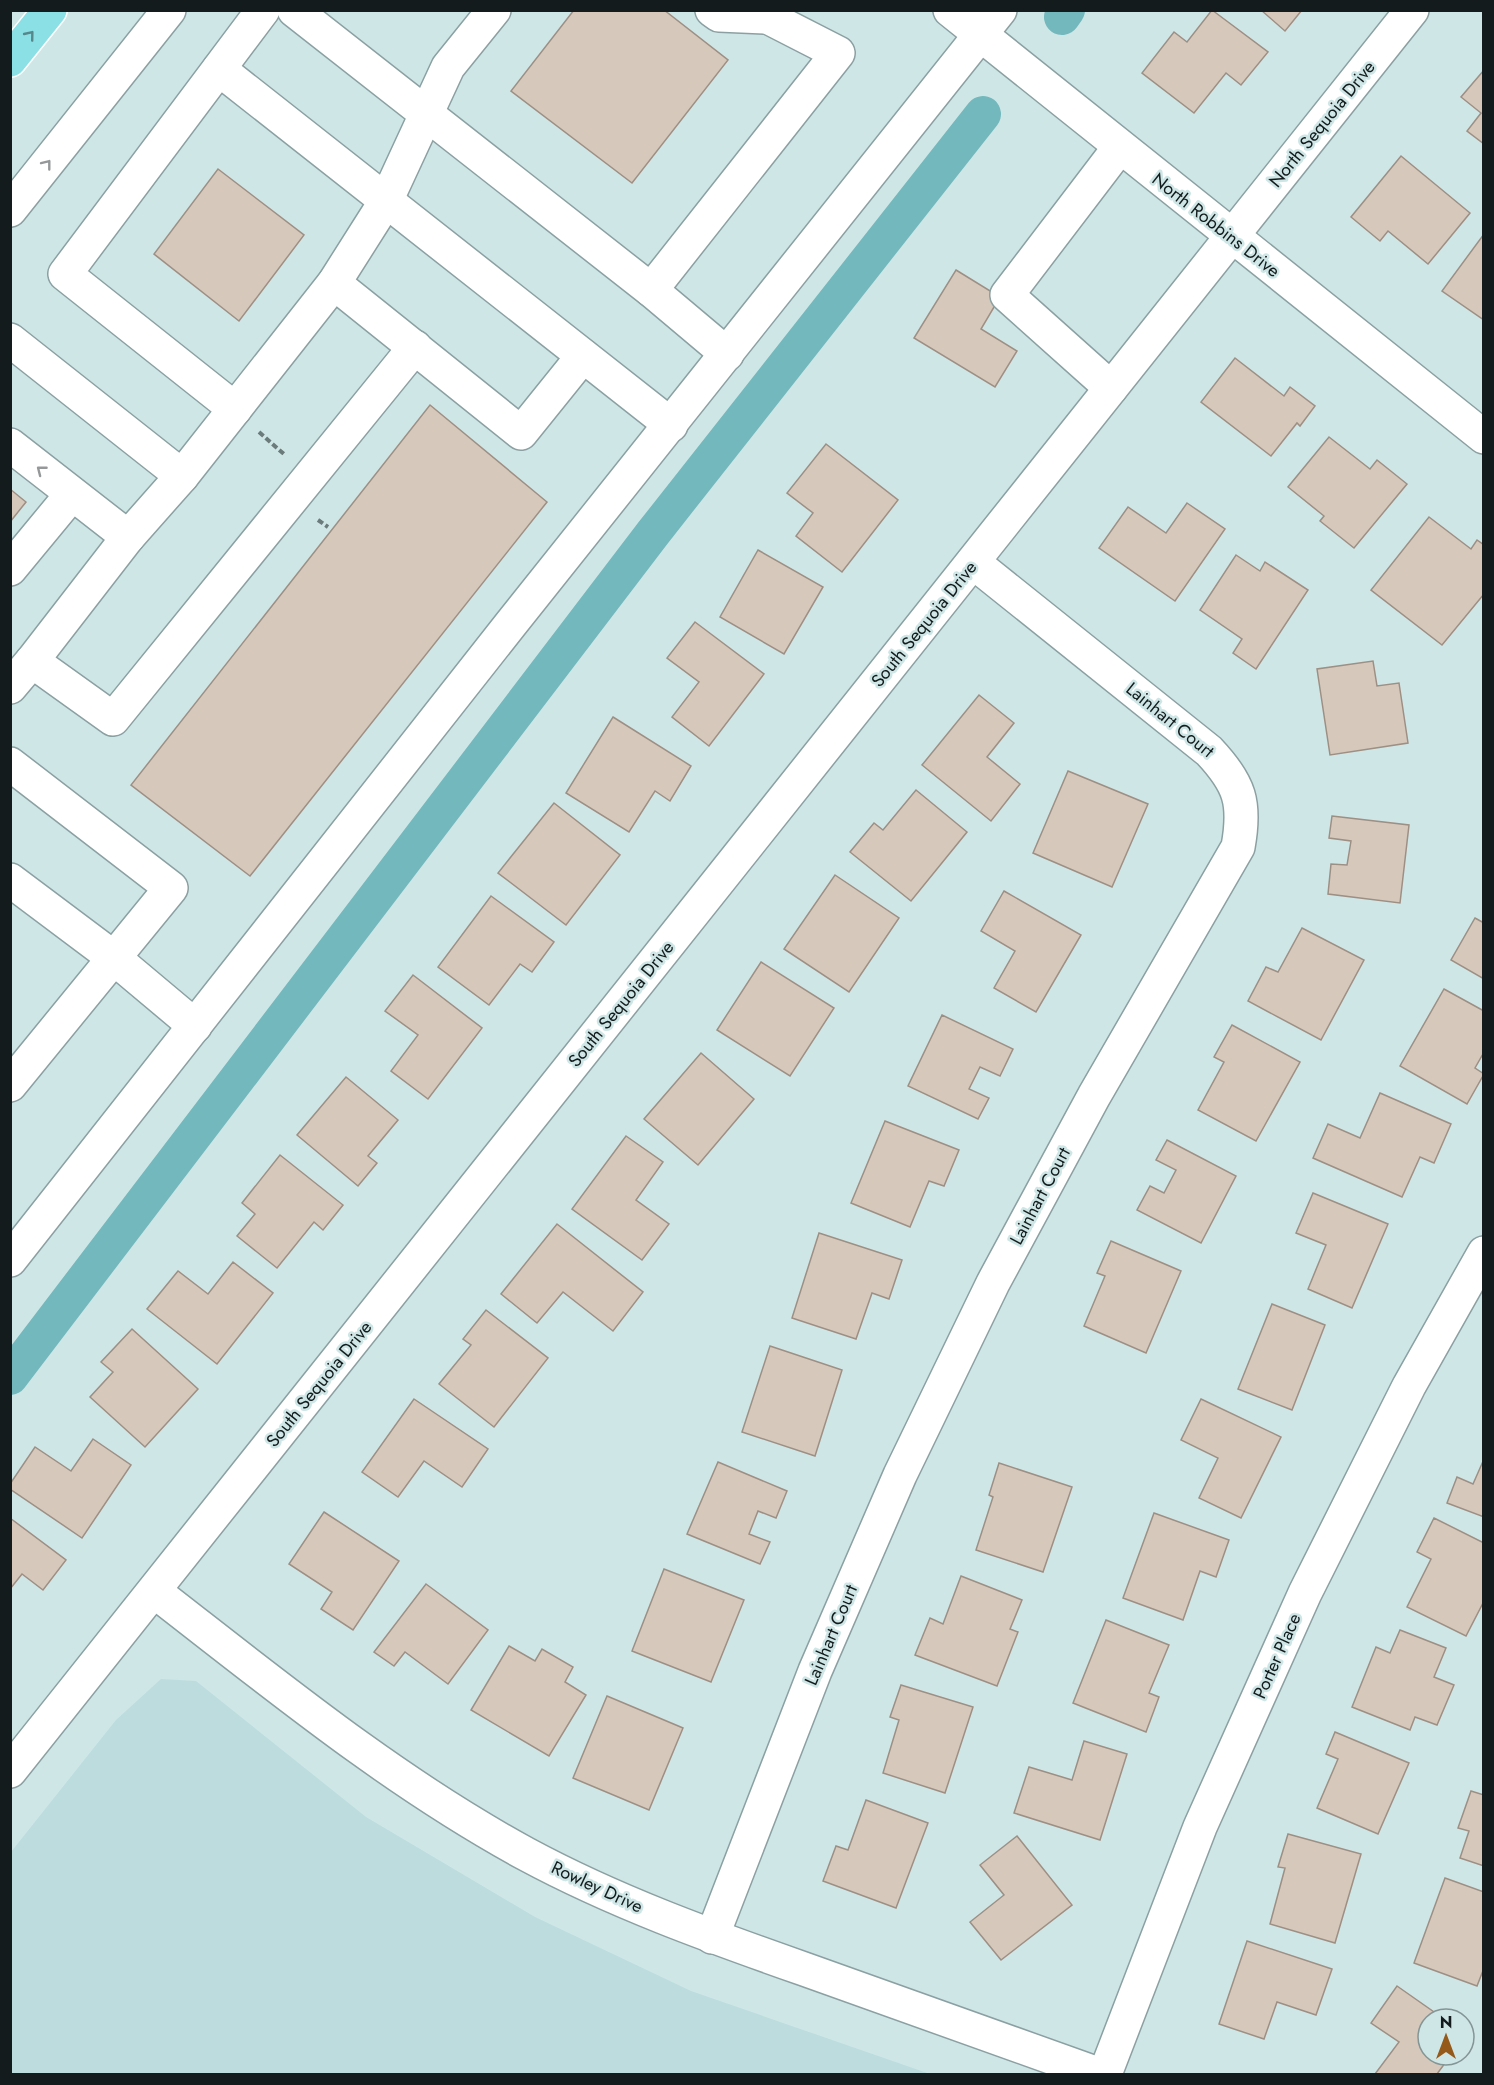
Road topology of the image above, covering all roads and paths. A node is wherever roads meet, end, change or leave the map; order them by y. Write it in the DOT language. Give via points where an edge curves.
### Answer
graph roads {
  1 [pos="50,10"];
  2 [pos="169,10"];
  3 [pos="263,10"];
  4 [pos="294,10"];
  5 [pos="494,10"];
  6 [pos="712,10"];
  7 [pos="950,10"];
  8 [pos="1412,10"];
  9 [pos="761,13"];
  10 [pos="991,23"];
  11 [pos="10,60"];
  12 [pos="219,69"];
  13 [pos="426,114"];
  14 [pos="1119,148"];
  15 [pos="386,201"];
  16 [pos="10,210"];
  17 [pos="1232,237"];
  18 [pos="334,283"];
  19 [pos="651,290"];
  20 [pos="10,340"];
  21 [pos="415,347"];
  22 [pos="728,354"];
  23 [pos="583,356"];
  24 [pos="1111,388"];
  25 [pos="235,409"];
  26 [pos="670,425"];
  27 [pos="1484,437"];
  28 [pos="267,439"];
  29 [pos="10,445"];
  30 [pos="274,445"];
  31 [pos="182,476"];
  32 [pos="72,494"];
  33 [pos="46,525"];
  34 [pos="128,537"];
  35 [pos="10,542"];
  36 [pos="973,562"];
  37 [pos="10,569"];
  38 [pos="32,661"];
  39 [pos="10,687"];
  40 [pos="10,764"];
  41 [pos="10,879"];
  42 [pos="114,958"];
  43 [pos="195,1026"];
  44 [pos="10,1085"];
  45 [pos="1484,1253"];
  46 [pos="10,1260"];
  47 [pos="154,1591"];
  48 [pos="10,1771"];
  49 [pos="712,1936"];
  50 [pos="1098,2074"];
  51 [pos="1105,2074"];
  11 -- 1 [label="main road, one-way"];
  16 -- 2 [label="street, one-way"];
  3 -- 12 [label="street"];
  4 -- 13 [label="street"];
  5 -- 13 [label="street" via="448,68"];
  6 -- 9 [label="street" via="719,15"];
  7 -- 10 [label="street, North Robbins Drive"];
  8 -- 17 [label="street, North Sequoia Drive"];
  9 -- 19 [label="street" via="838,54"];
  10 -- 14 [label="street, North Robbins Drive"];
  10 -- 22 [label="street"];
  12 -- 15 [label="street"];
  12 -- 25 [label="street" via="65,274"];
  13 -- 15 [label="street"];
  13 -- 19 [label="street"];
  14 -- 17 [label="street, North Robbins Drive"];
  14 -- 24 [label="street" via="1007,295"];
  15 -- 18 [label="street"];
  15 -- 23 [label="street"];
  17 -- 24 [label="street, South Sequoia Drive"];
  17 -- 27 [label="street, North Robbins Drive"];
  18 -- 21 [label="street"];
  18 -- 25 [label="street"];
  19 -- 22 [label="street"];
  20 -- 31 [label="street"];
  21 -- 23 [label="street" via="521,433"];
  21 -- 38 [label="street" via="113,719"];
  22 -- 26 [label="street"];
  23 -- 26 [label="street"];
  24 -- 36 [label="street, South Sequoia Drive"];
  25 -- 31 [label="street"];
  26 -- 43 [label="street"];
  28 -- 30 [label="path"];
  32 -- 29 [label="street, one-way"];
  31 -- 34 [label="street"];
  32 -- 33 [label="street"];
  32 -- 34 [label="street"];
  33 -- 35 [label="street"];
  33 -- 37 [label="street"];
  34 -- 38 [label="street"];
  36 -- 47 [label="street, South Sequoia Drive"];
  36 -- 49 [label="street, Lainhart Court" via="1209,751 1227,770 1239,794 1242,820 1238,847 1082,1116 993,1283 900,1475 815,1671"];
  38 -- 39 [label="street"];
  40 -- 42 [label="street" via="171,888"];
  41 -- 42 [label="street"];
  42 -- 43 [label="street"];
  42 -- 44 [label="street"];
  43 -- 46 [label="street"];
  45 -- 51 [label="street, Porter Place" via="1408,1386 1305,1593 1200,1827"];
  47 -- 48 [label="street, South Sequoia Drive"];
  47 -- 49 [label="street, Rowley Drive" via="349,1742 437,1802 528,1855 624,1902"];
  49 -- 50 [label="street, Rowley Drive"];
}
